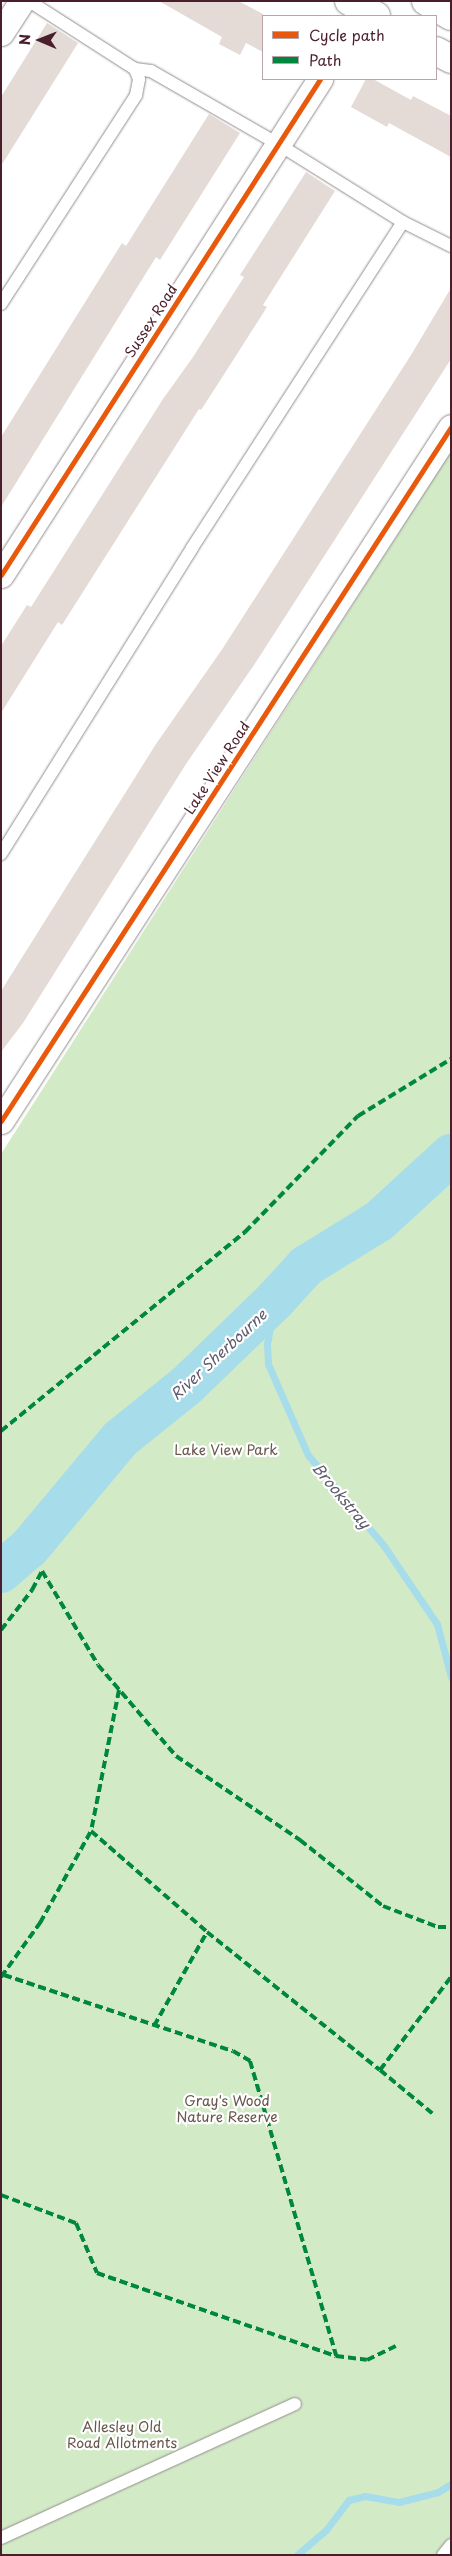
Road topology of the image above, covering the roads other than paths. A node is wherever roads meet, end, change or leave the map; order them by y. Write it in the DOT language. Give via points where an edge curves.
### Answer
graph roads {
  1 [pos="426,1"];
  2 [pos="13,11"];
  3 [pos="451,16"];
  4 [pos="437,51"];
  5 [pos="451,59"];
  6 [pos="135,69"];
  7 [pos="319,80"];
  8 [pos="278,144"];
  9 [pos="402,222"];
  10 [pos="451,246"];
  11 [pos="1,304"];
  12 [pos="451,427"];
  13 [pos="1,575"];
  14 [pos="1,854"];
  15 [pos="1,1121"];
  16 [pos="295,2404"];
  17 [pos="1,2538"];
  18 [pos="451,2545"];
  19 [pos="443,2555"];
  1 -- 3 [label="main road"];
  2 -- 6 [label="lane"];
  4 -- 5 [label="main road"];
  6 -- 8 [label="lane" via="151,71"];
  6 -- 11 [label="lane" via="139,79 136,95"];
  7 -- 8 [label="street, Sussex Road"];
  8 -- 9 [label="lane"];
  8 -- 13 [label="street, Sussex Road"];
  9 -- 10 [label="lane"];
  9 -- 14 [label="lane" via="192,548"];
  12 -- 15 [label="street, Lake View Road"];
  16 -- 17 [label="lane"];
  18 -- 19 [label="lane"];
}
